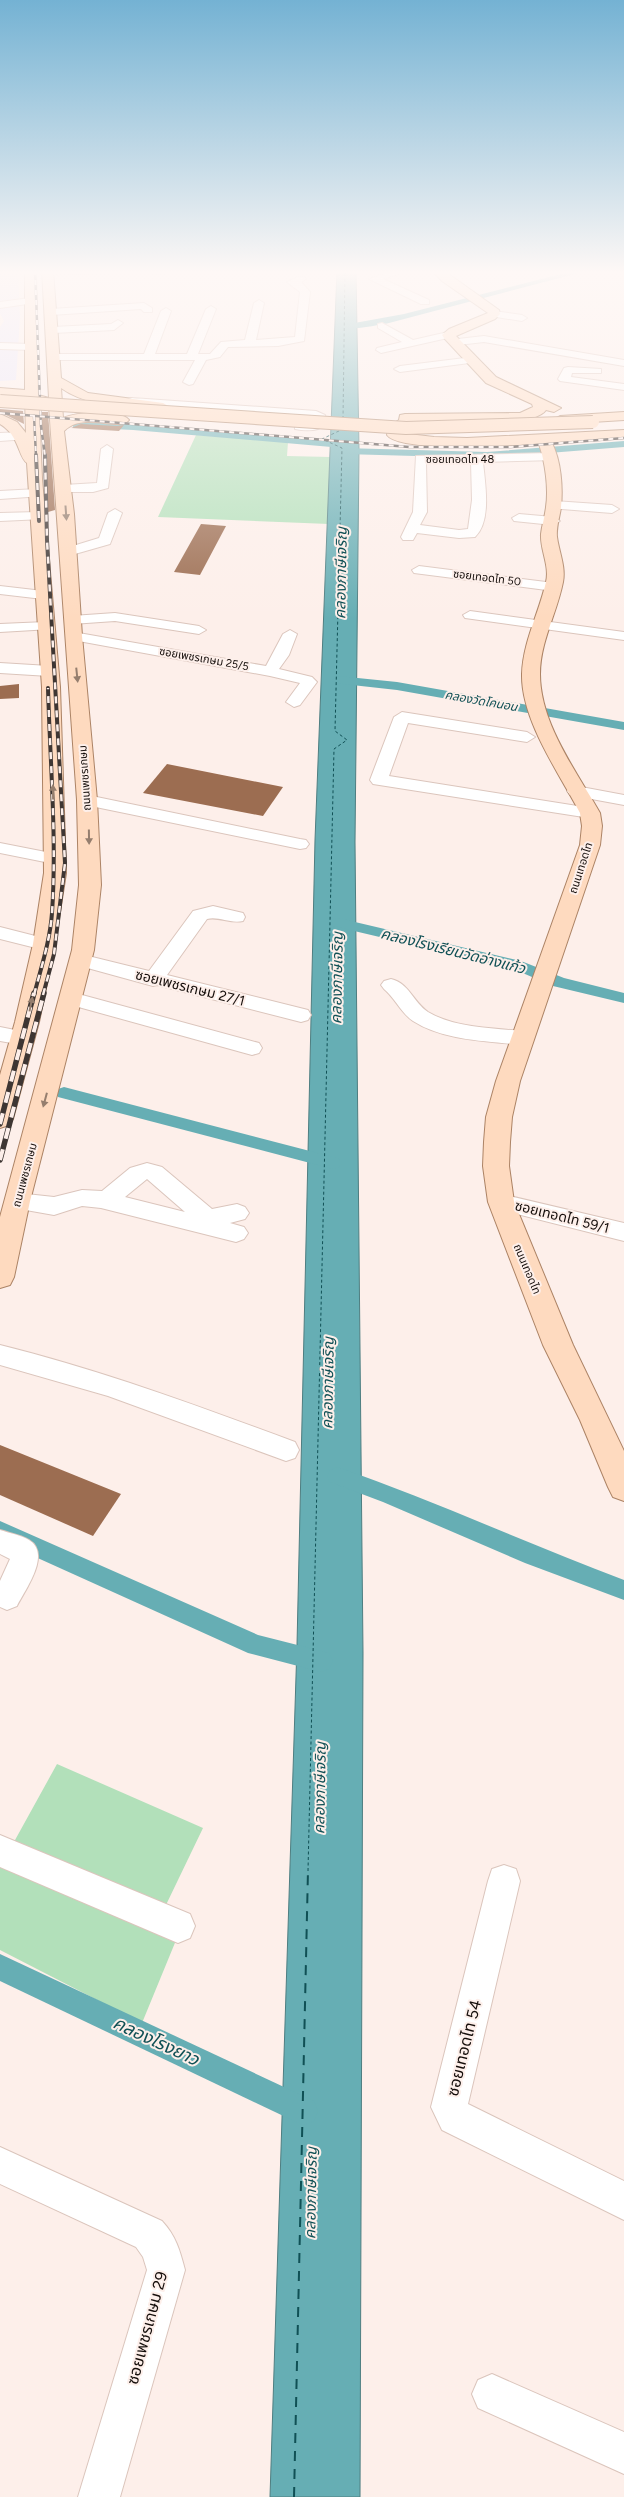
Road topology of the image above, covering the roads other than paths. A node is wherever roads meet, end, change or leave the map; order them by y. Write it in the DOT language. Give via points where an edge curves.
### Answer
graph roads {
  1 [pos="31,387"];
  2 [pos="54,387"];
  3 [pos="67,387"];
  4 [pos="505,387"];
  5 [pos="0,392"];
  6 [pos="0,401"];
  7 [pos="32,402"];
  8 [pos="538,402"];
  9 [pos="103,404"];
  10 [pos="0,406"];
  11 [pos="170,410"];
  12 [pos="624,412"];
  13 [pos="528,414"];
  14 [pos="581,414"];
  15 [pos="53,415"];
  16 [pos="624,416"];
  17 [pos="79,417"];
  18 [pos="0,418"];
  19 [pos="624,420"];
  20 [pos="596,425"];
  21 [pos="624,427"];
  22 [pos="509,435"];
  23 [pos="624,435"];
  24 [pos="0,436"];
  25 [pos="23,436"];
  26 [pos="107,449"];
  27 [pos="549,451"];
  28 [pos="478,459"];
  29 [pos="36,486"];
  30 [pos="64,489"];
  31 [pos="0,494"];
  32 [pos="612,509"];
  33 [pos="554,513"];
  34 [pos="115,514"];
  35 [pos="38,516"];
  36 [pos="0,518"];
  37 [pos="519,518"];
  38 [pos="68,552"];
  39 [pos="419,570"];
  40 [pos="554,587"];
  41 [pos="0,590"];
  42 [pos="43,595"];
  43 [pos="470,615"];
  44 [pos="540,626"];
  45 [pos="0,628"];
  46 [pos="73,628"];
  47 [pos="199,630"];
  48 [pos="46,632"];
  49 [pos="290,634"];
  50 [pos="624,636"];
  51 [pos="0,668"];
  52 [pos="49,671"];
  53 [pos="270,671"];
  54 [pos="294,702"];
  55 [pos="528,737"];
  56 [pos="576,791"];
  57 [pos="87,800"];
  58 [pos="624,800"];
  59 [pos="590,813"];
  60 [pos="300,844"];
  61 [pos="0,848"];
  62 [pos="55,860"];
  63 [pos="236,917"];
  64 [pos="0,933"];
  65 [pos="44,944"];
  66 [pos="80,960"];
  67 [pos="153,980"];
  68 [pos="391,985"];
  69 [pos="71,998"];
  70 [pos="301,1015"];
  71 [pos="0,1034"];
  72 [pos="523,1038"];
  73 [pos="252,1048"];
  74 [pos="19,1051"];
  75 [pos="56,1059"];
  76 [pos="0,1119"];
  77 [pos="101,1200"];
  78 [pos="17,1202"];
  79 [pos="501,1202"];
  80 [pos="624,1232"];
  81 [pos="0,1277"];
  82 [pos="0,1355"];
  83 [pos="286,1450"];
  84 [pos="624,1487"];
  85 [pos="0,1542"];
  86 [pos="7,1597"];
  87 [pos="0,1851"];
  88 [pos="504,1881"];
  89 [pos="178,1926"];
  90 [pos="0,2165"];
  91 [pos="624,2201"];
  92 [pos="492,2394"];
  93 [pos="624,2453"];
  94 [pos="99,2497"];
  1 -- 7 [label="main road"];
  2 -- 15 [label="main road"];
  3 -- 9 [label="main road" via="75,394"];
  4 -- 8 [label="main road"];
  5 -- 7 [label="main road"];
  5 -- 11 [label="main road, bridge"];
  6 -- 11 [label="main road, bridge"];
  7 -- 10 [label="main road"];
  7 -- 15 [label="main road"];
  7 -- 29 [label="main road"];
  8 -- 13 [label="main road" via="539,410"];
  8 -- 14 [label="main road"];
  9 -- 9 [label="street" via="316,415 322,420 319,425 310,427"];
  9 -- 11 [label="main road"];
  9 -- 17 [label="street"];
  10 -- 22 [label="main road" via="355,431"];
  11 -- 20 [label="main road, bridge" via="406,428"];
  12 -- 14 [label="main road"];
  13 -- 14 [label="main road"];
  13 -- 27 [label="main road" via="509,418 397,419 388,421 379,430 388,441 413,445"];
  15 -- 17 [label="main road" via="63,423"];
  15 -- 30 [label="main road, ถนนเพชรเกษม"];
  16 -- 23 [label="main road" via="518,422 408,422 398,424 393,430 394,435 405,441 439,442"];
  17 -- 22 [label="main road" via="364,436 459,438"];
  18 -- 25 [label="main road"];
  19 -- 20 [label="main road"];
  20 -- 21 [label="main road"];
  20 -- 22 [label="main road"];
  23 -- 27 [label="main road"];
  24 -- 25 [label="street"];
  25 -- 29 [label="main road"];
  26 -- 30 [label="street" via="103,485"];
  27 -- 28 [label="street, ซอยเทอดไท 48"];
  27 -- 33 [label="main road"];
  28 -- 28 [label="street, ซอยเทอดไท 48" via="478,518 474,531 471,534 410,532 420,512 420,459"];
  29 -- 31 [label="street"];
  29 -- 35 [label="main road"];
  30 -- 38 [label="main road, ถนนเพชรเกษม, one-way"];
  32 -- 33 [label="street"];
  33 -- 37 [label="street"];
  33 -- 40 [label="main road" via="549,535 555,566"];
  34 -- 38 [label="street" via="106,541"];
  35 -- 36 [label="street"];
  35 -- 42 [label="main road"];
  38 -- 46 [label="main road, ถนนเพชรเกษม"];
  39 -- 40 [label="street, ซอยเทอดไท 50"];
  40 -- 44 [label="main road"];
  41 -- 42 [label="street"];
  42 -- 48 [label="main road"];
  43 -- 44 [label="street"];
  44 -- 50 [label="street"];
  44 -- 56 [label="main road" via="531,674 538,710"];
  45 -- 48 [label="street"];
  46 -- 47 [label="street" via="115,617"];
  46 -- 48 [label="main road"];
  46 -- 53 [label="street, ซอยเพชรเกษม 25/5"];
  46 -- 57 [label="main road, ถนนเพชรเกษม, one-way"];
  48 -- 52 [label="main road"];
  49 -- 53 [label="street" via="282,655"];
  51 -- 52 [label="street"];
  62 -- 52 [label="main road, one-way"];
  53 -- 54 [label="street, ซอยเพชรเกษม 25/5" via="309,682"];
  55 -- 59 [label="street" via="402,717 379,780"];
  56 -- 58 [label="street"];
  56 -- 59 [label="main road"];
  57 -- 60 [label="street"];
  57 -- 66 [label="main road, ถนนเพชรเกษม, one-way" via="90,885"];
  59 -- 72 [label="main road, ถนนเทอดไท" via="590,845"];
  61 -- 62 [label="street"];
  62 -- 65 [label="main road"];
  63 -- 67 [label="street" via="213,912 200,916"];
  64 -- 65 [label="street"];
  74 -- 65 [label="main road, one-way"];
  66 -- 67 [label="street, ซอยเพชรเกษม 27/1"];
  66 -- 69 [label="main road, ถนนเพชรเกษม"];
  67 -- 70 [label="street, ซอยเพชรเกษม 27/1"];
  68 -- 72 [label="street" via="422,1018 450,1027"];
  69 -- 73 [label="street"];
  69 -- 75 [label="main road, ถนนเพชรเกษม"];
  71 -- 74 [label="street"];
  72 -- 79 [label="main road, ถนนเทอดไท" via="499,1117 496,1166"];
  74 -- 75 [label="main road" via="23,1066 46,1066"];
  74 -- 76 [label="main road"];
  75 -- 78 [label="main road, ถนนเพชรเกษม, one-way"];
  77 -- 77 [label="street" via="237,1223 208,1218 154,1173 138,1174 109,1198"];
  77 -- 78 [label="street" via="82,1198 54,1206"];
  78 -- 81 [label="main road, ถนนเพชรเกษม"];
  79 -- 80 [label="street, ซอยเทอดไท 59/1"];
  79 -- 84 [label="main road, ถนนเทอดไท" via="558,1345"];
  82 -- 83 [label="street" via="46,1367"];
  85 -- 86 [label="street" via="25,1554"];
  87 -- 89 [label="street"];
  88 -- 91 [label="street, ซอยเทอดไท 54" via="449,2107 455,2117"];
  90 -- 94 [label="street, ซอยเพชรเกษม 29" via="150,2234 160,2247 166,2270"];
  92 -- 93 [label="street"];
}
